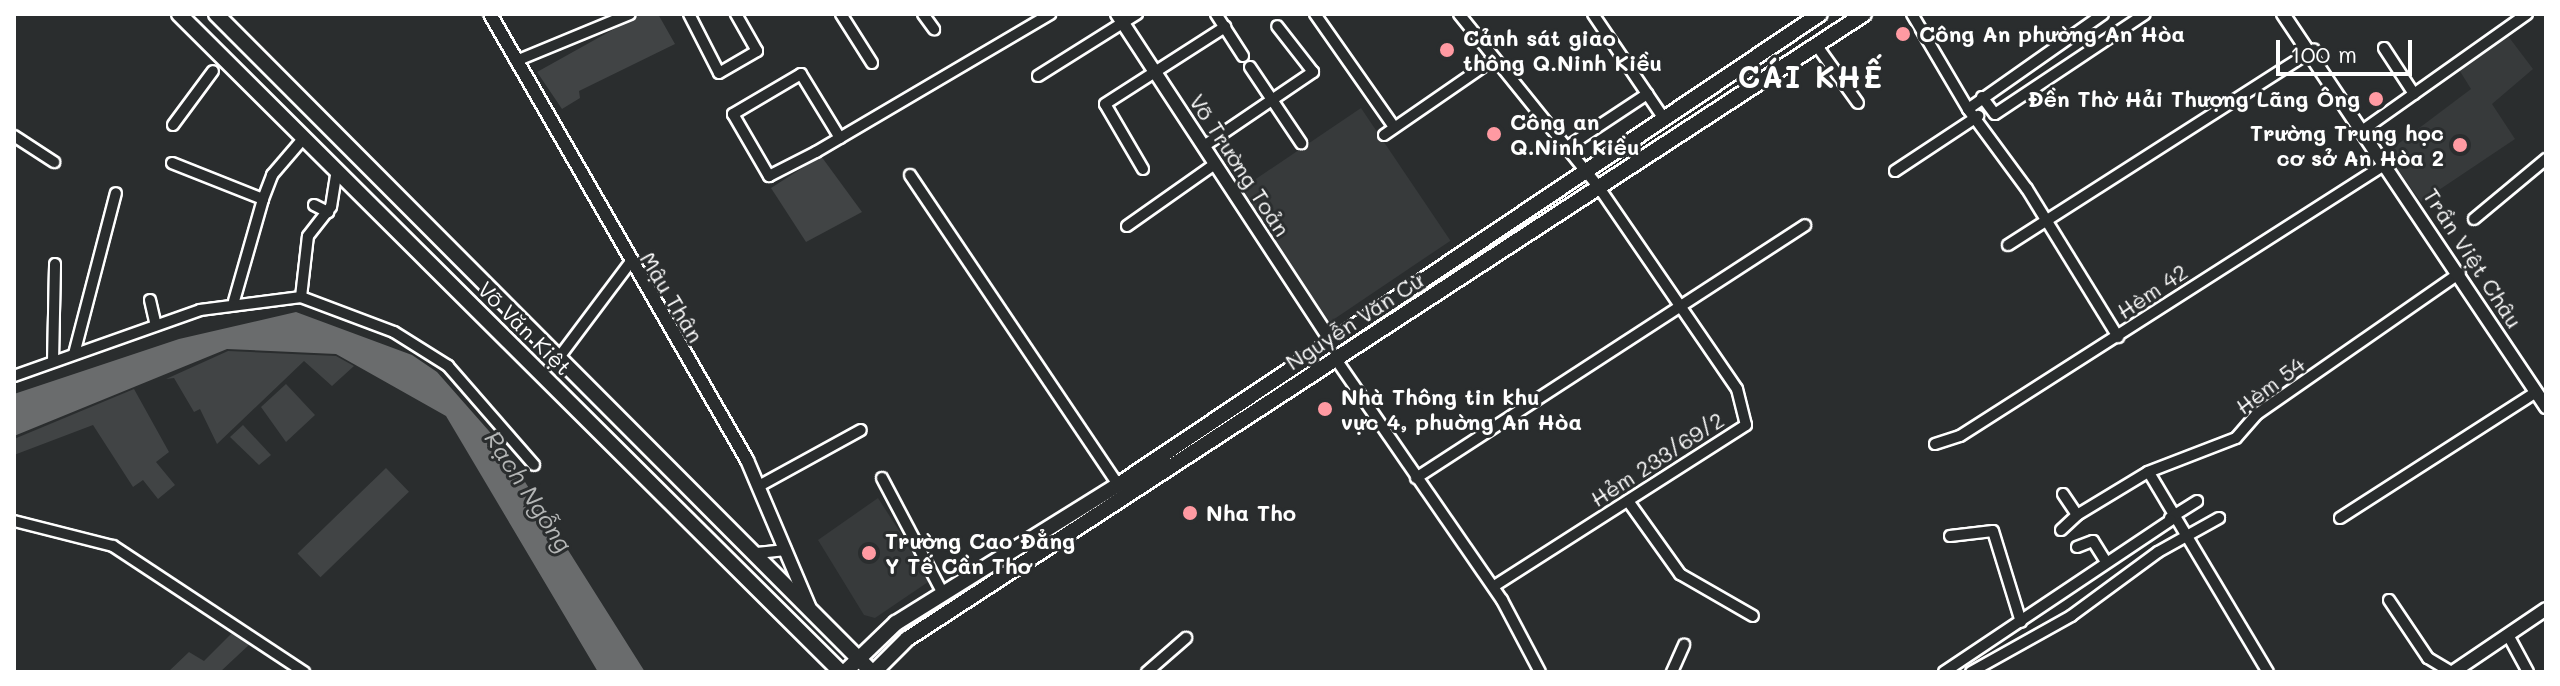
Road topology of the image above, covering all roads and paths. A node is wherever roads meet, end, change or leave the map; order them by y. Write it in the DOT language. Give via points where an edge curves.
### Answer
graph roads {
  1 [pos="179,14"];
  2 [pos="216,14"];
  3 [pos="490,14"];
  4 [pos="630,14"];
  5 [pos="689,14"];
  6 [pos="736,14"];
  7 [pos="841,14"];
  8 [pos="923,14"];
  9 [pos="1050,14"];
  10 [pos="1137,14"];
  11 [pos="1216,14"];
  12 [pos="1315,14"];
  13 [pos="1459,14"];
  14 [pos="1593,14"];
  15 [pos="1820,14"];
  16 [pos="1864,14"];
  17 [pos="1912,14"];
  18 [pos="2103,14"];
  19 [pos="2145,14"];
  20 [pos="2283,14"];
  21 [pos="2527,14"];
  22 [pos="1120,19"];
  23 [pos="1277,26"];
  24 [pos="1225,27"];
  25 [pos="934,29"];
  26 [pos="1817,46"];
  27 [pos="2384,48"];
  28 [pos="2311,51"];
  29 [pos="1243,56"];
  30 [pos="1494,59"];
  31 [pos="516,61"];
  32 [pos="872,63"];
  33 [pos="1250,67"];
  34 [pos="213,71"];
  35 [pos="1158,75"];
  36 [pos="1038,76"];
  37 [pos="1647,94"];
  38 [pos="2414,94"];
  39 [pos="1982,97"];
  40 [pos="1272,100"];
  41 [pos="1858,103"];
  42 [pos="1973,112"];
  43 [pos="1662,116"];
  44 [pos="173,125"];
  45 [pos="1394,127"];
  46 [pos="2363,130"];
  47 [pos="1384,135"];
  48 [pos="14,136"];
  49 [pos="840,138"];
  50 [pos="303,139"];
  51 [pos="1301,143"];
  52 [pos="1204,146"];
  53 [pos="1564,149"];
  54 [pos="2546,159"];
  55 [pos="54,162"];
  56 [pos="172,163"];
  57 [pos="2387,163"];
  58 [pos="1215,164"];
  59 [pos="1143,169"];
  60 [pos="337,171"];
  61 [pos="1582,171"];
  62 [pos="1895,171"];
  63 [pos="910,175"];
  64 [pos="1600,189"];
  65 [pos="116,193"];
  66 [pos="263,199"];
  67 [pos="314,205"];
  68 [pos="328,212"];
  69 [pos="2474,219"];
  70 [pos="2046,221"];
  71 [pos="1805,225"];
  72 [pos="1127,226"];
  73 [pos="2008,245"];
  74 [pos="55,264"];
  75 [pos="629,264"];
  76 [pos="2460,273"];
  77 [pos="301,297"];
  78 [pos="150,300"];
  79 [pos="234,301"];
  80 [pos="1681,307"];
  81 [pos="156,325"];
  82 [pos="2118,337"];
  83 [pos="1329,338"];
  84 [pos="74,354"];
  85 [pos="560,356"];
  86 [pos="1338,356"];
  87 [pos="53,361"];
  88 [pos="14,376"];
  89 [pos="2536,392"];
  90 [pos="2546,407"];
  91 [pos="861,430"];
  92 [pos="1935,444"];
  93 [pos="534,465"];
  94 [pos="2151,476"];
  95 [pos="882,478"];
  96 [pos="1416,478"];
  97 [pos="1118,485"];
  98 [pos="759,486"];
  99 [pos="2063,494"];
  100 [pos="1628,501"];
  101 [pos="2197,501"];
  102 [pos="2077,515"];
  103 [pos="2219,518"];
  104 [pos="2340,518"];
  105 [pos="2171,519"];
  106 [pos="14,521"];
  107 [pos="2061,530"];
  108 [pos="1950,536"];
  109 [pos="2183,537"];
  110 [pos="2077,547"];
  111 [pos="786,550"];
  112 [pos="757,553"];
  113 [pos="2106,562"];
  114 [pos="1493,587"];
  115 [pos="942,592"];
  116 [pos="2389,600"];
  117 [pos="809,606"];
  118 [pos="2546,609"];
  119 [pos="1753,616"];
  120 [pos="2020,623"];
  121 [pos="2508,635"];
  122 [pos="1186,638"];
  123 [pos="2028,642"];
  124 [pos="1684,645"];
  125 [pos="858,655"];
  126 [pos="304,672"];
  127 [pos="843,672"];
  128 [pos="873,672"];
  129 [pos="1147,672"];
  130 [pos="1540,672"];
  131 [pos="1672,672"];
  132 [pos="1944,672"];
  133 [pos="1971,672"];
  134 [pos="2268,672"];
  135 [pos="2452,672"];
  136 [pos="2528,672"];
  1 -- 50 [label="main road, Võ Văn Kiệt"];
  2 -- 85 [label="main road, Võ Văn Kiệt"];
  3 -- 31 [label="street, Mậu Thân"];
  4 -- 31 [label="street"];
  5 -- 6 [label="street" via="719,73 757,51"];
  7 -- 32 [label="street"];
  8 -- 25 [label="street"];
  9 -- 49 [label="street"];
  10 -- 22 [label="street"];
  11 -- 24 [label="street"];
  12 -- 45 [label="street"];
  13 -- 30 [label="street, Hẻm 233/69/2"];
  14 -- 37 [label="street"];
  15 -- 43 [label="main road, Nguyễn Văn Cừ"];
  16 -- 26 [label="main road, Nguyễn Văn Cừ"];
  17 -- 42 [label="street"];
  18 -- 39 [label="street"];
  19 -- 39 [label="street" via="1995,114"];
  20 -- 28 [label="street, Trần Việt Châu"];
  21 -- 38 [label="street"];
  22 -- 35 [label="street, Võ Trường Toản"];
  22 -- 36 [label="street"];
  23 -- 40 [label="street" via="1313,72"];
  24 -- 29 [label="street"];
  24 -- 35 [label="street"];
  26 -- 41 [label="street"];
  26 -- 64 [label="main road, Nguyễn Văn Cừ"];
  27 -- 38 [label="street"];
  28 -- 46 [label="street, Trần Việt Châu"];
  28 -- 70 [label="street"];
  30 -- 45 [label="street"];
  30 -- 53 [label="street, Hẻm 233/69/2"];
  31 -- 75 [label="street, Mậu Thân"];
  33 -- 40 [label="street"];
  34 -- 44 [label="street"];
  35 -- 52 [label="street, Võ Trường Toản"];
  35 -- 59 [label="street" via="1104,106"];
  37 -- 43 [label="street"];
  37 -- 53 [label="street"];
  38 -- 46 [label="street"];
  39 -- 42 [label="street"];
  40 -- 51 [label="street"];
  40 -- 52 [label="street"];
  42 -- 62 [label="street"];
  42 -- 70 [label="street"];
  43 -- 61 [label="main road, Nguyễn Văn Cừ"];
  45 -- 47 [label="street"];
  46 -- 57 [label="street, Trần Việt Châu"];
  48 -- 55 [label="street"];
  49 -- 49 [label="street" via="767,176 733,114 801,74"];
  50 -- 60 [label="main road, Võ Văn Kiệt"];
  50 -- 66 [label="street" via="272,175"];
  52 -- 58 [label="street, Võ Trường Toản"];
  53 -- 61 [label="street, Hẻm 233/69/2"];
  54 -- 69 [label="street"];
  56 -- 66 [label="street"];
  57 -- 76 [label="street, Trần Việt Châu"];
  57 -- 82 [label="street, Hèm 42"];
  58 -- 72 [label="street"];
  58 -- 83 [label="street, Võ Trường Toản"];
  60 -- 68 [label="street"];
  60 -- 127 [label="main road, Võ Văn Kiệt"];
  61 -- 64 [label="street, Hẻm 233/69/2"];
  61 -- 83 [label="main road, Nguyễn Văn Cừ"];
  63 -- 97 [label="street"];
  64 -- 80 [label="street, Hẻm 233/69/2"];
  64 -- 86 [label="main road, Nguyễn Văn Cừ"];
  65 -- 84 [label="street"];
  66 -- 79 [label="street"];
  67 -- 68 [label="street"];
  68 -- 77 [label="street" via="308,236"];
  70 -- 73 [label="street"];
  70 -- 82 [label="street"];
  71 -- 80 [label="street"];
  74 -- 87 [label="street"];
  75 -- 85 [label="street"];
  75 -- 98 [label="street, Mậu Thân"];
  76 -- 89 [label="street, Trần Việt Châu"];
  76 -- 94 [label="street, Hèm 54" via="2257,414 2236,438 2190,452"];
  77 -- 79 [label="street"];
  77 -- 93 [label="street" via="394,332 448,366"];
  78 -- 81 [label="street"];
  79 -- 81 [label="street"];
  80 -- 96 [label="street"];
  80 -- 100 [label="street, Hẻm 233/69/2" via="1737,389 1746,425"];
  81 -- 84 [label="street"];
  82 -- 92 [label="street, Hèm 42" via="1960,436"];
  83 -- 86 [label="main road"];
  83 -- 97 [label="main road, Nguyễn Văn Cừ"];
  84 -- 87 [label="street"];
  85 -- 112 [label="main road, Võ Văn Kiệt"];
  86 -- 96 [label="street"];
  86 -- 128 [label="main road, Nguyễn Văn Cừ" via="907,639"];
  87 -- 88 [label="street"];
  89 -- 90 [label="street, Trần Việt Châu"];
  89 -- 104 [label="street"];
  91 -- 98 [label="street"];
  94 -- 102 [label="street, Hèm 54"];
  94 -- 105 [label="street"];
  95 -- 115 [label="street"];
  96 -- 114 [label="street"];
  97 -- 115 [label="main road, Nguyễn Văn Cừ"];
  98 -- 111 [label="street, Mậu Thân"];
  99 -- 102 [label="street"];
  100 -- 114 [label="street, Hẻm 233/69/2"];
  100 -- 119 [label="street" via="1680,574"];
  101 -- 105 [label="street"];
  102 -- 107 [label="street, Hèm 54"];
  103 -- 109 [label="street"];
  105 -- 109 [label="street"];
  105 -- 113 [label="street"];
  106 -- 126 [label="street" via="113,546"];
  108 -- 120 [label="street" via="1993,531"];
  109 -- 123 [label="street"];
  109 -- 134 [label="street"];
  110 -- 113 [label="street" via="2093,541"];
  111 -- 112 [label="street"];
  111 -- 117 [label="street, Mậu Thân"];
  112 -- 117 [label="main road, Võ Văn Kiệt"];
  113 -- 120 [label="street"];
  114 -- 130 [label="street"];
  115 -- 125 [label="main road, Nguyễn Văn Cừ"];
  116 -- 135 [label="street" via="2428,658"];
  117 -- 125 [label="main road, Võ Văn Kiệt"];
  118 -- 121 [label="street"];
  120 -- 123 [label="street"];
  120 -- 132 [label="street"];
  121 -- 135 [label="street"];
  121 -- 136 [label="street"];
  122 -- 129 [label="street"];
  123 -- 133 [label="street"];
  124 -- 131 [label="street"];
  125 -- 127 [label="main road, Nguyễn Văn Cừ"];
  125 -- 128 [label="main road, Võ Văn Kiệt"];
}
